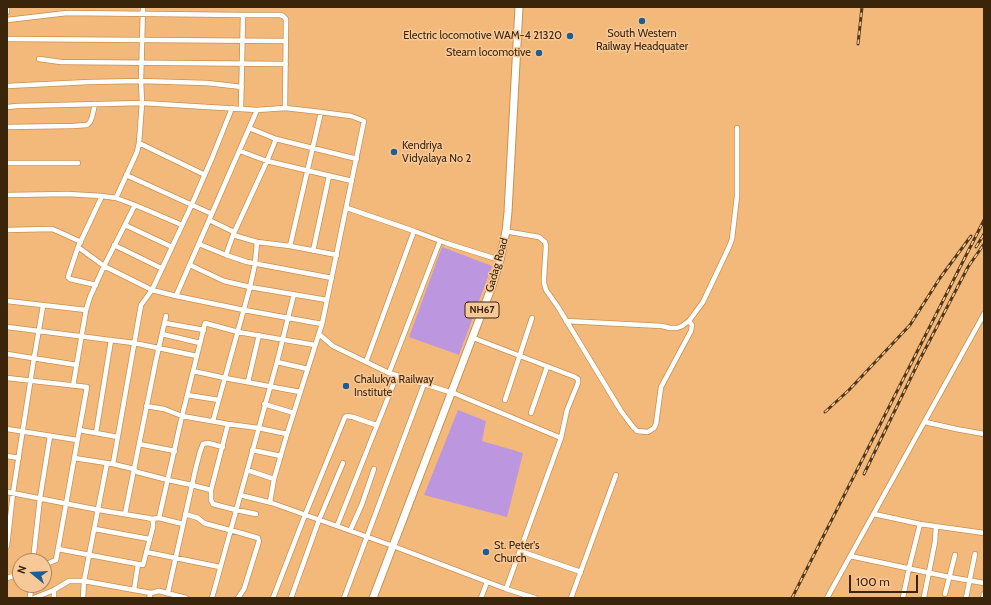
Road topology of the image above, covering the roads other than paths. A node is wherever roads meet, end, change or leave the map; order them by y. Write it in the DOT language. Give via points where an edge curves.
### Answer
graph roads {
  1 [pos="8,7"];
  2 [pos="143,7"];
  3 [pos="519,7"];
  4 [pos="524,7"];
  5 [pos="7,12"];
  6 [pos="142,14"];
  7 [pos="243,15"];
  8 [pos="7,20"];
  9 [pos="7,39"];
  10 [pos="141,40"];
  11 [pos="243,41"];
  12 [pos="286,41"];
  13 [pos="39,59"];
  14 [pos="141,62"];
  15 [pos="242,64"];
  16 [pos="286,64"];
  17 [pos="141,81"];
  18 [pos="7,86"];
  19 [pos="242,87"];
  20 [pos="142,103"];
  21 [pos="95,104"];
  22 [pos="7,108"];
  23 [pos="232,108"];
  24 [pos="285,108"];
  25 [pos="241,109"];
  26 [pos="257,110"];
  27 [pos="320,112"];
  28 [pos="7,127"];
  29 [pos="249,128"];
  30 [pos="737,128"];
  31 [pos="276,139"];
  32 [pos="139,142"];
  33 [pos="313,148"];
  34 [pos="240,151"];
  35 [pos="357,159"];
  36 [pos="267,161"];
  37 [pos="7,163"];
  38 [pos="78,163"];
  39 [pos="308,171"];
  40 [pos="126,175"];
  41 [pos="205,175"];
  42 [pos="330,176"];
  43 [pos="352,182"];
  44 [pos="7,195"];
  45 [pos="102,196"];
  46 [pos="116,198"];
  47 [pos="192,204"];
  48 [pos="135,205"];
  49 [pos="347,208"];
  50 [pos="212,214"];
  51 [pos="209,220"];
  52 [pos="125,224"];
  53 [pos="182,225"];
  54 [pos="7,230"];
  55 [pos="414,231"];
  56 [pos="510,232"];
  57 [pos="234,233"];
  58 [pos="440,241"];
  59 [pos="81,242"];
  60 [pos="257,242"];
  61 [pos="199,244"];
  62 [pos="114,245"];
  63 [pos="290,246"];
  64 [pos="78,247"];
  65 [pos="172,247"];
  66 [pos="313,251"];
  67 [pos="337,255"];
  68 [pos="226,256"];
  69 [pos="500,260"];
  70 [pos="255,264"];
  71 [pos="104,266"];
  72 [pos="190,266"];
  73 [pos="161,268"];
  74 [pos="332,278"];
  75 [pos="96,285"];
  76 [pos="250,287"];
  77 [pos="152,290"];
  78 [pos="294,294"];
  79 [pos="176,296"];
  80 [pos="327,300"];
  81 [pos="7,301"];
  82 [pos="43,306"];
  83 [pos="86,310"];
  84 [pos="244,310"];
  85 [pos="984,314"];
  86 [pos="166,316"];
  87 [pos="288,318"];
  88 [pos="532,318"];
  89 [pos="689,320"];
  90 [pos="566,321"];
  91 [pos="164,324"];
  92 [pos="322,324"];
  93 [pos="7,327"];
  94 [pos="204,330"];
  95 [pos="39,332"];
  96 [pos="238,332"];
  97 [pos="162,334"];
  98 [pos="319,334"];
  99 [pos="259,336"];
  100 [pos="81,337"];
  101 [pos="476,339"];
  102 [pos="111,340"];
  103 [pos="283,340"];
  104 [pos="200,342"];
  105 [pos="134,343"];
  106 [pos="315,345"];
  107 [pos="159,347"];
  108 [pos="7,354"];
  109 [pos="197,356"];
  110 [pos="519,356"];
  111 [pos="34,358"];
  112 [pos="277,362"];
  113 [pos="366,362"];
  114 [pos="77,365"];
  115 [pos="547,367"];
  116 [pos="308,369"];
  117 [pos="193,371"];
  118 [pos="389,373"];
  119 [pos="397,375"];
  120 [pos="7,378"];
  121 [pos="225,378"];
  122 [pos="31,381"];
  123 [pos="248,382"];
  124 [pos="424,384"];
  125 [pos="73,386"];
  126 [pos="270,386"];
  127 [pos="300,392"];
  128 [pos="454,394"];
  129 [pos="187,395"];
  130 [pos="219,400"];
  131 [pos="504,400"];
  132 [pos="264,404"];
  133 [pos="146,406"];
  134 [pos="294,413"];
  135 [pos="532,413"];
  136 [pos="182,416"];
  137 [pos="213,421"];
  138 [pos="925,422"];
  139 [pos="228,424"];
  140 [pos="376,425"];
  141 [pos="258,428"];
  142 [pos="7,429"];
  143 [pos="79,430"];
  144 [pos="23,432"];
  145 [pos="96,433"];
  146 [pos="287,434"];
  147 [pos="984,434"];
  148 [pos="50,436"];
  149 [pos="118,437"];
  150 [pos="561,438"];
  151 [pos="77,440"];
  152 [pos="139,444"];
  153 [pos="223,447"];
  154 [pos="252,450"];
  155 [pos="175,451"];
  156 [pos="7,456"];
  157 [pos="281,456"];
  158 [pos="19,458"];
  159 [pos="74,458"];
  160 [pos="107,463"];
  161 [pos="343,463"];
  162 [pos="114,464"];
  163 [pos="134,469"];
  164 [pos="374,469"];
  165 [pos="247,470"];
  166 [pos="616,475"];
  167 [pos="274,479"];
  168 [pos="168,480"];
  169 [pos="192,485"];
  170 [pos="211,490"];
  171 [pos="7,492"];
  172 [pos="13,493"];
  173 [pos="240,495"];
  174 [pos="40,498"];
  175 [pos="270,502"];
  176 [pos="66,503"];
  177 [pos="99,510"];
  178 [pos="236,510"];
  179 [pos="125,514"];
  180 [pos="185,514"];
  181 [pos="256,514"];
  182 [pos="874,514"];
  183 [pos="305,515"];
  184 [pos="160,518"];
  185 [pos="151,519"];
  186 [pos="319,520"];
  187 [pos="183,524"];
  188 [pos="920,524"];
  189 [pos="337,526"];
  190 [pos="936,526"];
  191 [pos="95,529"];
  192 [pos="231,530"];
  193 [pos="350,531"];
  194 [pos="984,533"];
  195 [pos="367,537"];
  196 [pos="149,539"];
  197 [pos="7,546"];
  198 [pos="395,547"];
  199 [pos="58,549"];
  200 [pos="520,551"];
  201 [pos="146,552"];
  202 [pos="34,553"];
  203 [pos="90,554"];
  204 [pos="975,554"];
  205 [pos="955,555"];
  206 [pos="850,556"];
  207 [pos="175,558"];
  208 [pos="52,562"];
  209 [pos="138,564"];
  210 [pos="220,567"];
  211 [pos="909,568"];
  212 [pos="581,572"];
  213 [pos="928,573"];
  214 [pos="950,577"];
  215 [pos="84,581"];
  216 [pos="970,581"];
  217 [pos="487,582"];
  218 [pos="984,583"];
  219 [pos="506,589"];
  220 [pos="54,590"];
  221 [pos="134,590"];
  222 [pos="168,592"];
  223 [pos="945,594"];
  224 [pos="984,594"];
  225 [pos="150,596"];
  226 [pos="523,596"];
  227 [pos="924,597"];
  228 [pos="34,598"];
  229 [pos="54,598"];
  230 [pos="83,598"];
  231 [pos="186,598"];
  232 [pos="212,598"];
  233 [pos="238,598"];
  234 [pos="273,598"];
  235 [pos="291,598"];
  236 [pos="344,598"];
  237 [pos="373,598"];
  238 [pos="378,598"];
  239 [pos="481,598"];
  240 [pos="535,598"];
  241 [pos="571,598"];
  242 [pos="827,598"];
  243 [pos="904,598"];
  244 [pos="966,598"];
  245 [pos="983,598"];
  1 -- 5 [label="street"];
  2 -- 6 [label="street"];
  3 -- 69 [label="highway, Gadag Road / NH67" via="508,220"];
  4 -- 56 [label="highway, Gadag Road / NH67"];
  6 -- 7 [label="street"];
  6 -- 8 [label="street" via="67,13"];
  6 -- 10 [label="street"];
  7 -- 11 [label="street"];
  7 -- 12 [label="street" via="285,17"];
  9 -- 10 [label="street"];
  10 -- 11 [label="street"];
  10 -- 14 [label="street"];
  11 -- 12 [label="street"];
  11 -- 15 [label="street"];
  12 -- 16 [label="street"];
  13 -- 14 [label="street" via="61,62"];
  14 -- 15 [label="street"];
  14 -- 17 [label="street"];
  15 -- 16 [label="street"];
  15 -- 19 [label="street"];
  16 -- 24 [label="street"];
  17 -- 18 [label="street"];
  17 -- 19 [label="street"];
  17 -- 20 [label="street"];
  19 -- 25 [label="street"];
  20 -- 21 [label="street"];
  20 -- 23 [label="street"];
  20 -- 32 [label="street"];
  21 -- 22 [label="street"];
  21 -- 28 [label="street" via="87,125"];
  23 -- 25 [label="street"];
  23 -- 41 [label="street"];
  24 -- 26 [label="street"];
  24 -- 27 [label="street"];
  25 -- 26 [label="street"];
  26 -- 29 [label="street"];
  27 -- 33 [label="street"];
  27 -- 35 [label="street" via="351,116 364,121"];
  29 -- 31 [label="street"];
  29 -- 34 [label="street"];
  30 -- 89 [label="street" via="737,196 732,239 703,302"];
  31 -- 33 [label="street"];
  31 -- 36 [label="street"];
  32 -- 40 [label="street"];
  32 -- 41 [label="street"];
  33 -- 35 [label="street"];
  33 -- 39 [label="street"];
  34 -- 36 [label="street"];
  34 -- 50 [label="street"];
  35 -- 43 [label="street"];
  36 -- 39 [label="street"];
  36 -- 57 [label="street"];
  37 -- 38 [label="street"];
  39 -- 42 [label="street"];
  39 -- 63 [label="street"];
  40 -- 46 [label="street"];
  40 -- 47 [label="street"];
  41 -- 47 [label="street"];
  42 -- 43 [label="street"];
  42 -- 66 [label="street"];
  43 -- 49 [label="street"];
  44 -- 45 [label="street"];
  45 -- 46 [label="street"];
  45 -- 59 [label="street"];
  46 -- 48 [label="street"];
  47 -- 50 [label="street"];
  47 -- 53 [label="street"];
  48 -- 52 [label="street"];
  48 -- 53 [label="street"];
  49 -- 55 [label="street"];
  49 -- 67 [label="street"];
  50 -- 51 [label="street"];
  51 -- 57 [label="street"];
  51 -- 61 [label="street"];
  52 -- 62 [label="street"];
  52 -- 65 [label="street"];
  53 -- 65 [label="street"];
  54 -- 59 [label="street" via="52,230"];
  55 -- 58 [label="street"];
  55 -- 113 [label="street"];
  56 -- 90 [label="street" via="540,237 545,242 544,283"];
  56 -- 101 [label="highway, Gadag Road / NH67" via="504,262"];
  57 -- 60 [label="street"];
  57 -- 68 [label="street"];
  58 -- 69 [label="street"];
  58 -- 118 [label="street"];
  59 -- 64 [label="street"];
  60 -- 63 [label="street"];
  60 -- 70 [label="street"];
  61 -- 68 [label="street"];
  61 -- 72 [label="street"];
  62 -- 71 [label="street"];
  62 -- 73 [label="street"];
  63 -- 66 [label="street"];
  64 -- 71 [label="street"];
  64 -- 75 [label="street" via="68,277"];
  65 -- 73 [label="street"];
  66 -- 67 [label="street"];
  67 -- 74 [label="street"];
  68 -- 70 [label="street"];
  69 -- 128 [label="highway, Gadag Road / NH67"];
  70 -- 74 [label="street"];
  70 -- 76 [label="street"];
  71 -- 75 [label="street"];
  71 -- 77 [label="street"];
  72 -- 76 [label="street" via="224,281"];
  72 -- 79 [label="street"];
  73 -- 77 [label="street"];
  74 -- 80 [label="street"];
  75 -- 83 [label="street"];
  76 -- 78 [label="street"];
  76 -- 84 [label="street"];
  77 -- 79 [label="street"];
  77 -- 105 [label="street" via="141,305"];
  78 -- 80 [label="street"];
  78 -- 87 [label="street"];
  79 -- 84 [label="street"];
  80 -- 92 [label="street"];
  81 -- 82 [label="street"];
  82 -- 83 [label="street"];
  82 -- 95 [label="street"];
  83 -- 100 [label="street"];
  84 -- 87 [label="street"];
  84 -- 96 [label="street"];
  85 -- 138 [label="street"];
  86 -- 91 [label="street"];
  87 -- 92 [label="street"];
  87 -- 103 [label="street"];
  88 -- 110 [label="street"];
  89 -- 90 [label="street" via="677,328"];
  89 -- 90 [label="street" via="691,331 661,387 656,424 648,432 638,431 628,421"];
  91 -- 94 [label="street"];
  91 -- 97 [label="street"];
  92 -- 98 [label="street"];
  93 -- 95 [label="street"];
  94 -- 96 [label="street" via="205,323"];
  94 -- 104 [label="street"];
  95 -- 100 [label="street"];
  95 -- 111 [label="street"];
  96 -- 99 [label="street"];
  96 -- 121 [label="street"];
  97 -- 104 [label="street"];
  97 -- 107 [label="street"];
  98 -- 106 [label="street"];
  98 -- 113 [label="street" via="333,346"];
  99 -- 103 [label="street"];
  99 -- 123 [label="street"];
  100 -- 102 [label="street"];
  100 -- 114 [label="street"];
  101 -- 110 [label="street"];
  101 -- 128 [label="highway, Gadag Road / NH67"];
  102 -- 105 [label="street"];
  102 -- 145 [label="street"];
  103 -- 106 [label="street"];
  103 -- 112 [label="street"];
  104 -- 109 [label="street"];
  105 -- 107 [label="street"];
  105 -- 149 [label="street"];
  106 -- 116 [label="street"];
  107 -- 109 [label="street"];
  107 -- 133 [label="street"];
  108 -- 111 [label="street"];
  109 -- 117 [label="street"];
  110 -- 115 [label="street"];
  110 -- 131 [label="street"];
  111 -- 114 [label="street"];
  111 -- 122 [label="street"];
  112 -- 116 [label="street"];
  112 -- 126 [label="street"];
  113 -- 118 [label="street"];
  114 -- 125 [label="street"];
  115 -- 135 [label="street"];
  115 -- 150 [label="street" via="578,379"];
  116 -- 127 [label="street"];
  117 -- 121 [label="street"];
  117 -- 129 [label="street"];
  118 -- 119 [label="street"];
  119 -- 124 [label="street"];
  119 -- 140 [label="street"];
  120 -- 122 [label="street"];
  121 -- 123 [label="street"];
  121 -- 130 [label="street"];
  122 -- 125 [label="street"];
  122 -- 144 [label="street"];
  123 -- 126 [label="street"];
  124 -- 128 [label="street"];
  124 -- 195 [label="street"];
  125 -- 143 [label="street" via="87,387"];
  126 -- 127 [label="street"];
  126 -- 132 [label="street"];
  127 -- 134 [label="street"];
  128 -- 150 [label="street"];
  128 -- 198 [label="highway, Gadag Road / NH67"];
  129 -- 130 [label="street"];
  129 -- 136 [label="street"];
  130 -- 137 [label="street"];
  132 -- 134 [label="street"];
  132 -- 141 [label="street"];
  133 -- 136 [label="street"];
  133 -- 152 [label="street"];
  134 -- 146 [label="street"];
  136 -- 137 [label="street"];
  136 -- 155 [label="street"];
  137 -- 139 [label="street"];
  138 -- 147 [label="street"];
  138 -- 182 [label="street"];
  139 -- 141 [label="street"];
  139 -- 153 [label="street"];
  140 -- 183 [label="street" via="345,417"];
  140 -- 189 [label="street"];
  141 -- 146 [label="street"];
  141 -- 154 [label="street"];
  142 -- 144 [label="street"];
  143 -- 145 [label="street"];
  143 -- 151 [label="street"];
  144 -- 148 [label="street"];
  144 -- 158 [label="street"];
  145 -- 149 [label="street"];
  146 -- 157 [label="street"];
  148 -- 151 [label="street"];
  148 -- 174 [label="street"];
  149 -- 162 [label="street"];
  150 -- 200 [label="street"];
  151 -- 159 [label="street"];
  152 -- 155 [label="street"];
  152 -- 163 [label="street"];
  153 -- 169 [label="street" via="203,444"];
  153 -- 170 [label="street"];
  154 -- 157 [label="street"];
  154 -- 165 [label="street"];
  155 -- 168 [label="street"];
  156 -- 158 [label="street"];
  157 -- 167 [label="street"];
  158 -- 172 [label="street"];
  159 -- 160 [label="street"];
  159 -- 176 [label="street"];
  160 -- 162 [label="street"];
  160 -- 177 [label="street"];
  161 -- 186 [label="street"];
  162 -- 163 [label="street"];
  163 -- 168 [label="street"];
  163 -- 179 [label="street"];
  164 -- 193 [label="street"];
  165 -- 167 [label="street"];
  165 -- 173 [label="street"];
  166 -- 212 [label="street"];
  167 -- 175 [label="street"];
  168 -- 169 [label="street"];
  168 -- 184 [label="street"];
  169 -- 170 [label="street"];
  169 -- 180 [label="street"];
  170 -- 178 [label="street" via="213,504"];
  171 -- 172 [label="street"];
  172 -- 174 [label="street"];
  172 -- 197 [label="street"];
  173 -- 175 [label="street"];
  173 -- 178 [label="street"];
  174 -- 176 [label="street"];
  174 -- 202 [label="street"];
  175 -- 183 [label="street"];
  176 -- 177 [label="street"];
  176 -- 199 [label="street"];
  177 -- 179 [label="street"];
  177 -- 191 [label="street"];
  178 -- 181 [label="street"];
  178 -- 192 [label="street"];
  179 -- 185 [label="street"];
  180 -- 187 [label="street"];
  180 -- 192 [label="street" via="207,524"];
  182 -- 188 [label="street"];
  182 -- 206 [label="street"];
  183 -- 186 [label="street"];
  183 -- 234 [label="street"];
  184 -- 185 [label="street"];
  184 -- 187 [label="street"];
  185 -- 196 [label="street" via="153,524"];
  186 -- 189 [label="street"];
  186 -- 235 [label="street"];
  187 -- 207 [label="street"];
  188 -- 190 [label="street"];
  188 -- 211 [label="street"];
  189 -- 193 [label="street"];
  190 -- 194 [label="street"];
  190 -- 213 [label="street"];
  191 -- 196 [label="street"];
  191 -- 203 [label="street"];
  192 -- 210 [label="street"];
  192 -- 233 [label="street" via="258,539 244,589"];
  193 -- 195 [label="street"];
  195 -- 198 [label="street"];
  195 -- 236 [label="street"];
  196 -- 201 [label="street"];
  198 -- 217 [label="street"];
  198 -- 237 [label="highway, Gadag Road / NH67"];
  198 -- 238 [label="highway, Gadag Road / NH67"];
  199 -- 203 [label="street"];
  199 -- 208 [label="street" via="56,560"];
  200 -- 212 [label="street"];
  200 -- 219 [label="street"];
  201 -- 207 [label="street"];
  201 -- 209 [label="street" via="143,565"];
  203 -- 209 [label="street"];
  203 -- 215 [label="street"];
  204 -- 216 [label="street"];
  205 -- 214 [label="street"];
  206 -- 211 [label="street"];
  206 -- 242 [label="street"];
  207 -- 210 [label="street"];
  207 -- 222 [label="street"];
  209 -- 221 [label="street"];
  210 -- 232 [label="street"];
  211 -- 213 [label="street"];
  211 -- 243 [label="street"];
  212 -- 241 [label="street"];
  213 -- 214 [label="street"];
  213 -- 227 [label="street"];
  214 -- 216 [label="street"];
  214 -- 223 [label="street"];
  215 -- 220 [label="street" via="69,581"];
  215 -- 221 [label="street"];
  215 -- 230 [label="street"];
  216 -- 218 [label="street"];
  216 -- 244 [label="street"];
  217 -- 219 [label="street"];
  217 -- 239 [label="street"];
  219 -- 226 [label="street"];
  220 -- 228 [label="street"];
  220 -- 229 [label="street"];
  221 -- 225 [label="street"];
  222 -- 225 [label="street" via="159,590"];
  222 -- 231 [label="street"];
  224 -- 245 [label="street"];
  226 -- 240 [label="street"];
}
